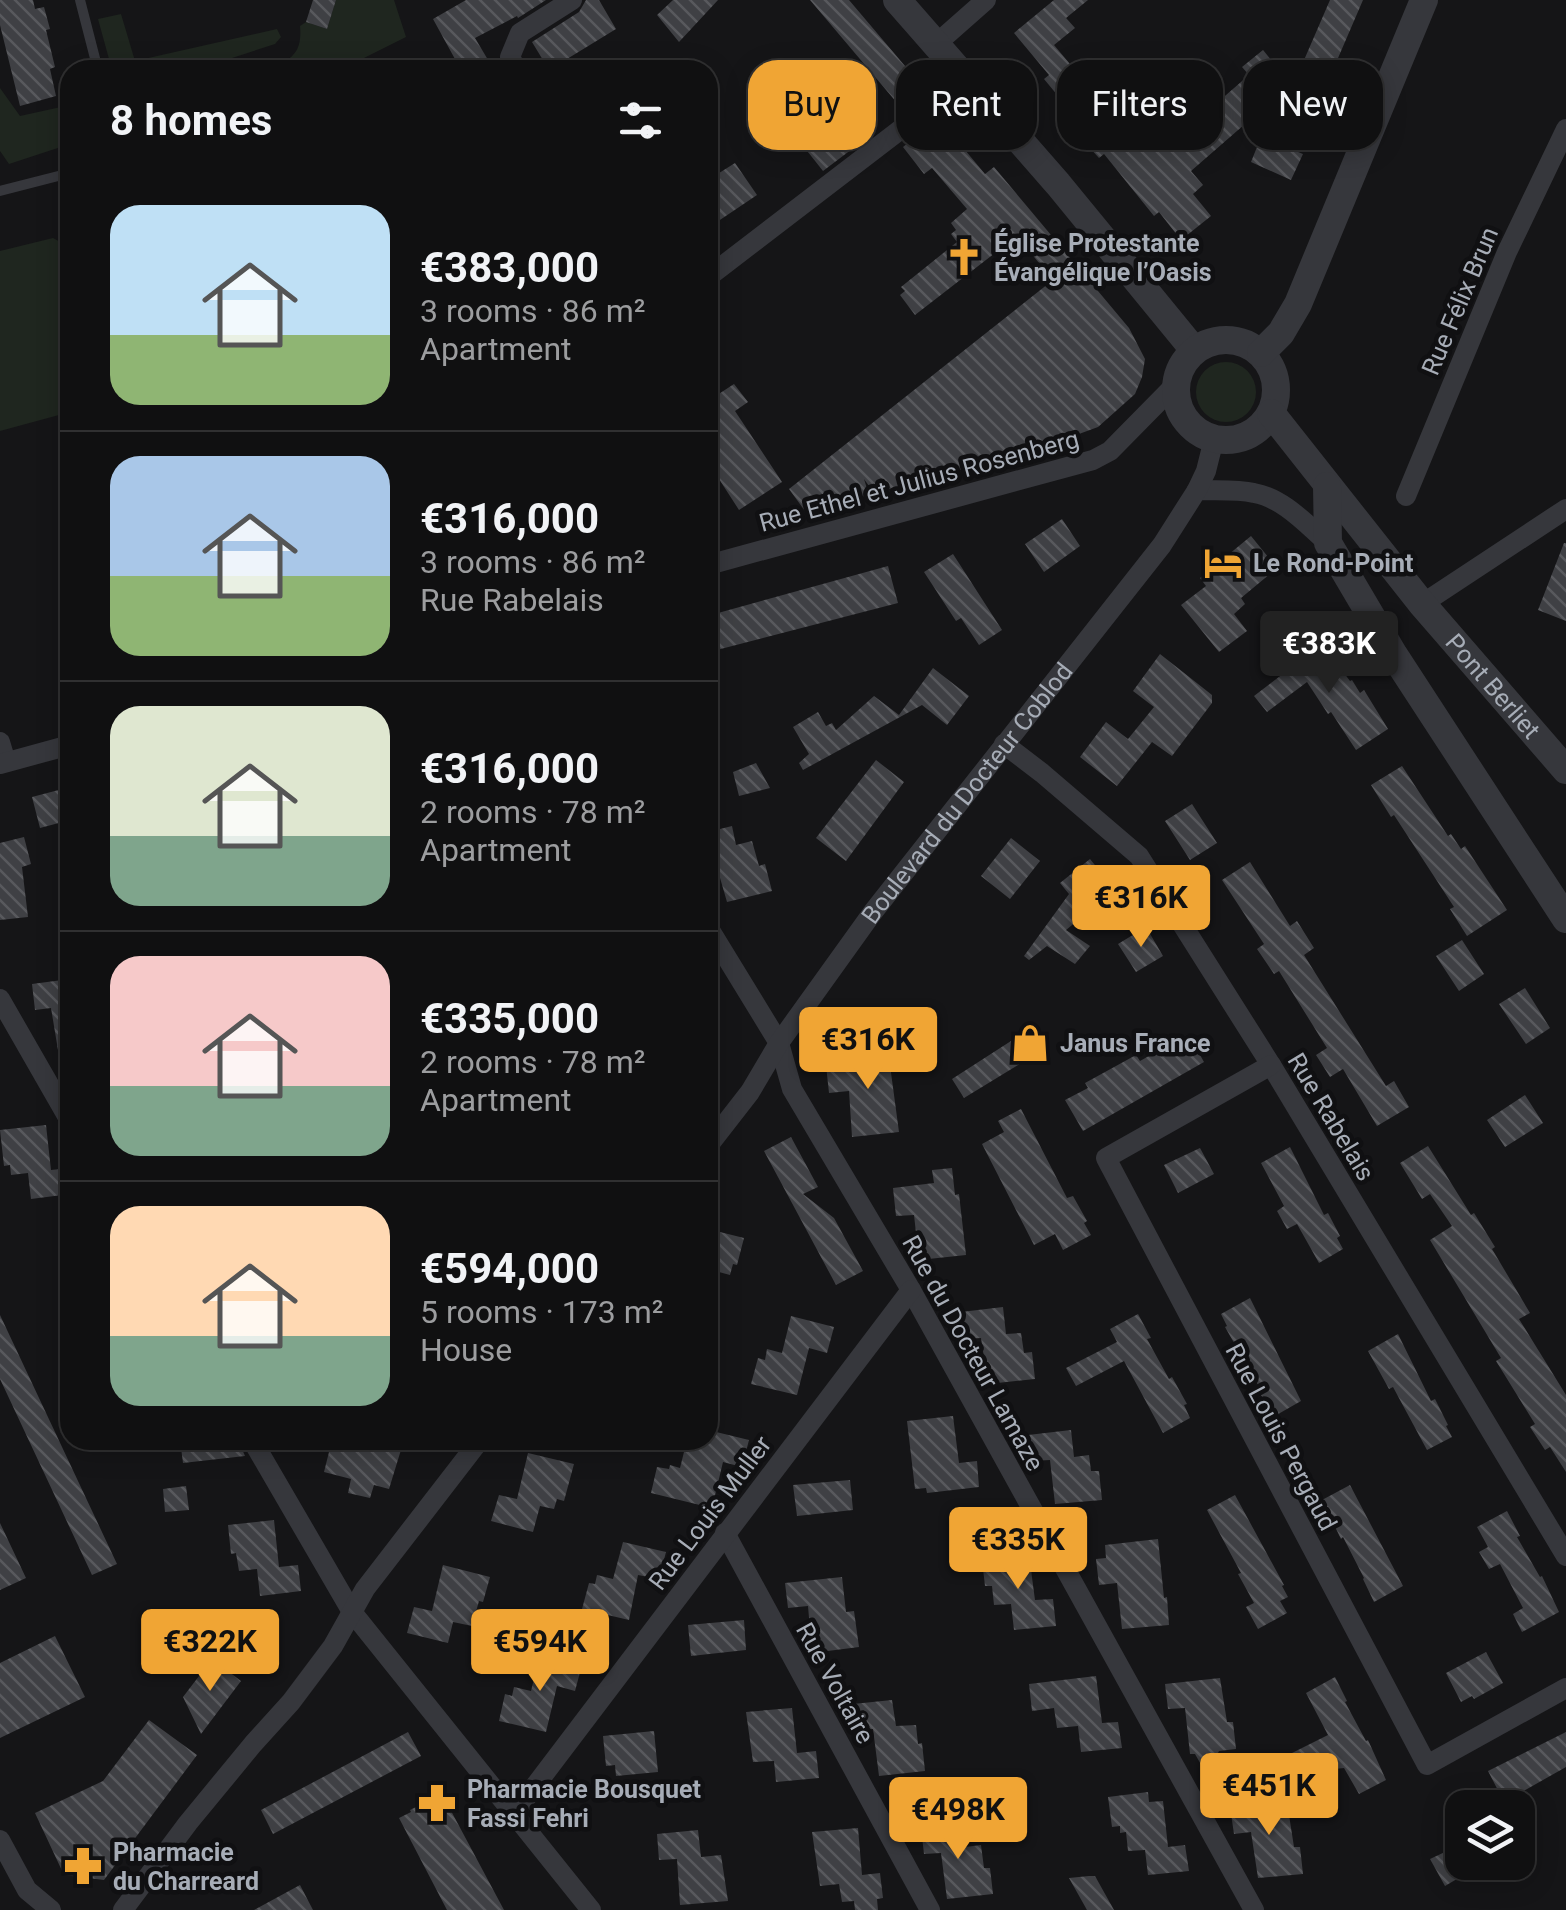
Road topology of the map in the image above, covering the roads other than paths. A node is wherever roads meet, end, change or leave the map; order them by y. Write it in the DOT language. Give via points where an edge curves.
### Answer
graph roads {
  1 [pos="80,0"];
  2 [pos="572,0"];
  3 [pos="897,0"];
  4 [pos="1424,0"];
  5 [pos="982,4"];
  6 [pos="935,45"];
  7 [pos="95,60"];
  8 [pos="512,60"];
  9 [pos="948,60"];
  10 [pos="1566,128"];
  11 [pos="896,133"];
  12 [pos="1028,150"];
  13 [pos="60,175"];
  14 [pos="0,192"];
  15 [pos="718,269"];
  16 [pos="1194,350"];
  17 [pos="1261,353"];
  18 [pos="1175,385"];
  19 [pos="1271,413"];
  20 [pos="1214,439"];
  21 [pos="1327,486"];
  22 [pos="1197,490"];
  23 [pos="1406,496"];
  24 [pos="1566,509"];
  25 [pos="1328,542"];
  26 [pos="718,562"];
  27 [pos="1422,604"];
  28 [pos="1004,744"];
  29 [pos="60,747"];
  30 [pos="2,756"];
  31 [pos="1566,770"];
  32 [pos="1566,918"];
  33 [pos="718,943"];
  34 [pos="0,999"];
  35 [pos="779,1043"];
  36 [pos="1272,1065"];
  37 [pos="60,1104"];
  38 [pos="718,1133"];
  39 [pos="911,1290"];
  40 [pos="258,1450"];
  41 [pos="472,1450"];
  42 [pos="725,1534"];
  43 [pos="1566,1556"];
  44 [pos="352,1612"];
  45 [pos="1566,1688"];
  46 [pos="513,1815"];
  47 [pos="0,1840"];
  48 [pos="30,1900"];
  49 [pos="51,1910"];
  50 [pos="123,1910"];
  51 [pos="591,1910"];
  52 [pos="930,1910"];
  53 [pos="1254,1910"];
  1 -- 7 [label="lane"];
  2 -- 8 [label="street" via="520,33"];
  3 -- 6 [label="street"];
  4 -- 17 [label="street" via="1298,304"];
  5 -- 6 [label="street"];
  6 -- 9 [label="street"];
  10 -- 23 [label="street, Rue Félix Brun"];
  11 -- 15 [label="street"];
  12 -- 16 [label="street"];
  13 -- 14 [label="lane"];
  16 -- 17 [label="street" via="1221,339"];
  16 -- 18 [label="street"];
  17 -- 19 [label="street" via="1276,388"];
  18 -- 20 [label="street" via="1181,413"];
  18 -- 26 [label="street, Rue Ethel et Julius Rosenberg" via="1110,452 1093,460"];
  19 -- 20 [label="street" via="1247,436"];
  19 -- 21 [label="street, Pont Berliet"];
  20 -- 22 [label="street, Boulevard du Docteur Coblod"];
  21 -- 25 [label="street"];
  21 -- 27 [label="street, Pont Berliet"];
  22 -- 25 [label="street" via="1255,492 1289,509"];
  22 -- 28 [label="street, Boulevard du Docteur Coblod" via="1119,602"];
  24 -- 27 [label="street"];
  25 -- 32 [label="street"];
  27 -- 31 [label="street, Pont Berliet"];
  28 -- 35 [label="street, Boulevard du Docteur Coblod"];
  28 -- 36 [label="street, Rue Rabelais" via="1139,856"];
  29 -- 30 [label="street"];
  33 -- 35 [label="street, Rue du Docteur Lamaze"];
  34 -- 37 [label="street"];
  35 -- 38 [label="street, Boulevard du Docteur Coblod"];
  35 -- 39 [label="street, Rue du Docteur Lamaze" via="792,1089"];
  36 -- 43 [label="street, Rue Rabelais"];
  36 -- 45 [label="street, Rue Louis Pergaud" via="1106,1158 1427,1766"];
  39 -- 42 [label="street, Rue Louis Muller"];
  39 -- 53 [label="street, Rue du Docteur Lamaze"];
  40 -- 44 [label="street"];
  41 -- 44 [label="street"];
  42 -- 46 [label="street, Rue Louis Muller"];
  42 -- 52 [label="street, Rue Voltaire"];
  44 -- 46 [label="street"];
  44 -- 50 [label="street" via="291,1702"];
  46 -- 51 [label="street"];
  47 -- 48 [label="street"];
  48 -- 49 [label="street"];
}
